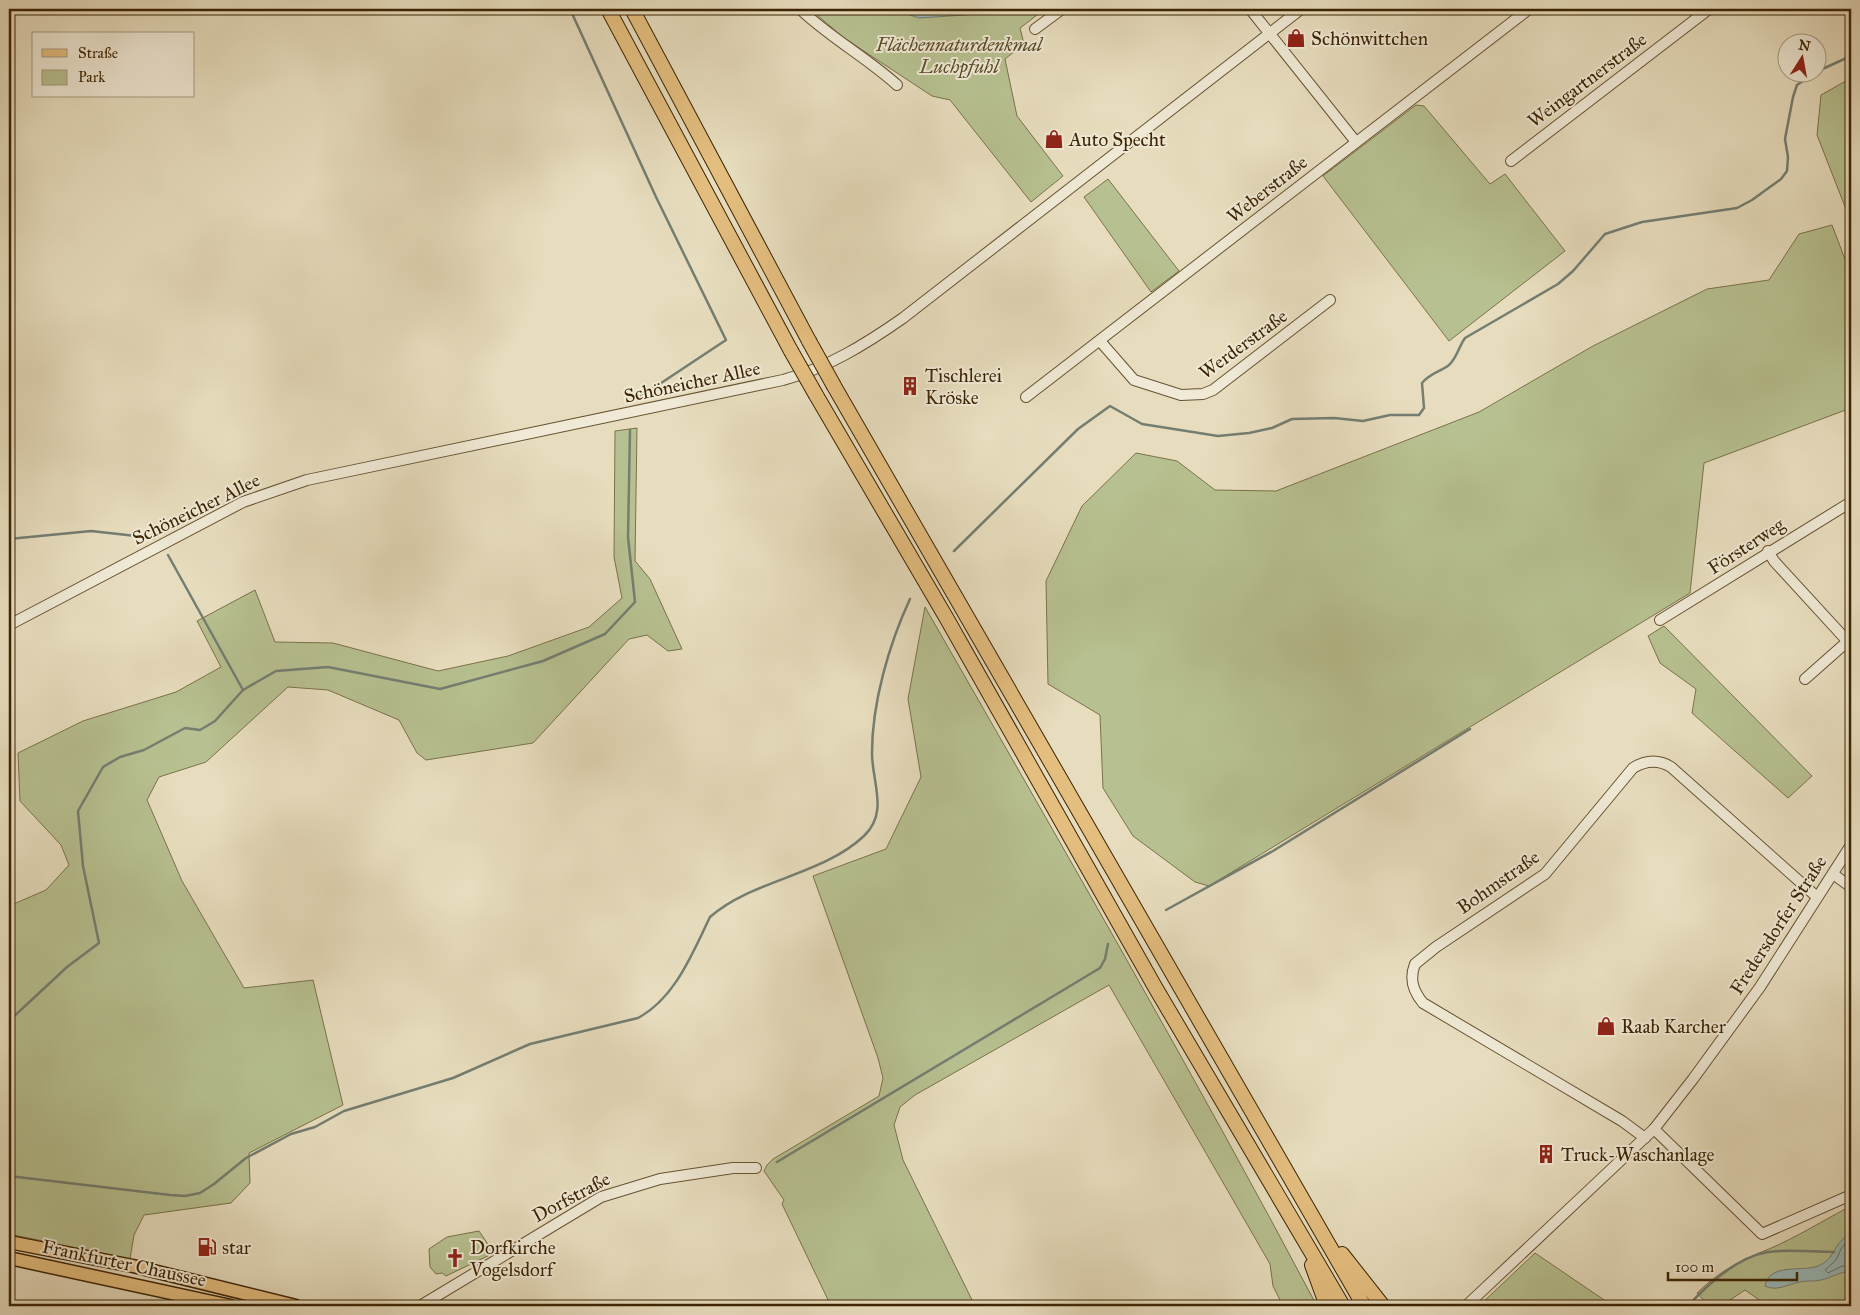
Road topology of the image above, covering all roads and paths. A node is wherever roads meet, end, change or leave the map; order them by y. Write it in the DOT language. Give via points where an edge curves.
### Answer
graph roads {
  1 [pos="608,9"];
  2 [pos="632,9"];
  3 [pos="800,9"];
  4 [pos="1062,9"];
  5 [pos="1250,9"];
  6 [pos="1301,9"];
  7 [pos="1529,9"];
  8 [pos="1709,9"];
  9 [pos="1035,29"];
  10 [pos="1270,32"];
  11 [pos="896,85"];
  12 [pos="1356,142"];
  13 [pos="1512,161"];
  14 [pos="1330,300"];
  15 [pos="1100,341"];
  16 [pos="1026,397"];
  17 [pos="1851,502"];
  18 [pos="1768,551"];
  19 [pos="1660,620"];
  20 [pos="9,625"];
  21 [pos="1849,643"];
  22 [pos="1805,679"];
  23 [pos="1851,845"];
  24 [pos="1832,874"];
  25 [pos="1851,887"];
  26 [pos="1818,897"];
  27 [pos="1654,1129"];
  28 [pos="1645,1138"];
  29 [pos="756,1168"];
  30 [pos="1851,1195"];
  31 [pos="1312,1216"];
  32 [pos="1298,1227"];
  33 [pos="9,1242"];
  34 [pos="9,1258"];
  35 [pos="231,1306"];
  36 [pos="296,1306"];
  37 [pos="420,1306"];
  38 [pos="1327,1306"];
  39 [pos="1343,1306"];
  40 [pos="1364,1306"];
  41 [pos="1383,1306"];
  42 [pos="1466,1306"];
  1 -- 32 [label="highway, bridge" via="816,396 947,618 1155,987"];
  2 -- 31 [label="highway, bridge" via="834,386"];
  3 -- 11 [label="street" via="871,62"];
  4 -- 9 [label="street"];
  5 -- 10 [label="street"];
  6 -- 10 [label="street, Schöneicher Allee"];
  7 -- 12 [label="street, Weberstraße"];
  8 -- 13 [label="street, Weingartnerstraße"];
  10 -- 12 [label="street"];
  10 -- 20 [label="street, Schöneicher Allee" via="903,318 831,362 783,380 352,470 278,489 243,502"];
  12 -- 15 [label="street, Weberstraße"];
  14 -- 15 [label="street, Werderstraße" via="1213,390 1203,394 1182,395 1134,380"];
  15 -- 16 [label="street, Weberstraße"];
  17 -- 18 [label="street, Försterweg"];
  18 -- 19 [label="street, Försterweg"];
  18 -- 21 [label="street"];
  21 -- 22 [label="street"];
  23 -- 24 [label="street, Fredersdorfer Straße"];
  24 -- 25 [label="street"];
  24 -- 26 [label="street, Fredersdorfer Straße"];
  26 -- 27 [label="street, Fredersdorfer Straße" via="1752,998"];
  26 -- 28 [label="street, Bohmstraße" via="1672,767 1661,761 1647,761 1633,768 1545,874 1415,964 1412,980 1415,994 1422,1003 1622,1121"];
  27 -- 28 [label="street, Fredersdorfer Straße"];
  27 -- 30 [label="street" via="1762,1234"];
  28 -- 42 [label="street, Fredersdorfer Straße"];
  29 -- 37 [label="street, Dorfstraße" via="733,1168 660,1179 601,1197"];
  31 -- 40 [label="highway"];
  31 -- 41 [label="highway"];
  32 -- 38 [label="highway"];
  32 -- 39 [label="highway"];
  33 -- 36 [label="main road, Frankfurter Chaussee" via="143,1268"];
  34 -- 35 [label="main road, Frankfurter Chaussee"];
}
